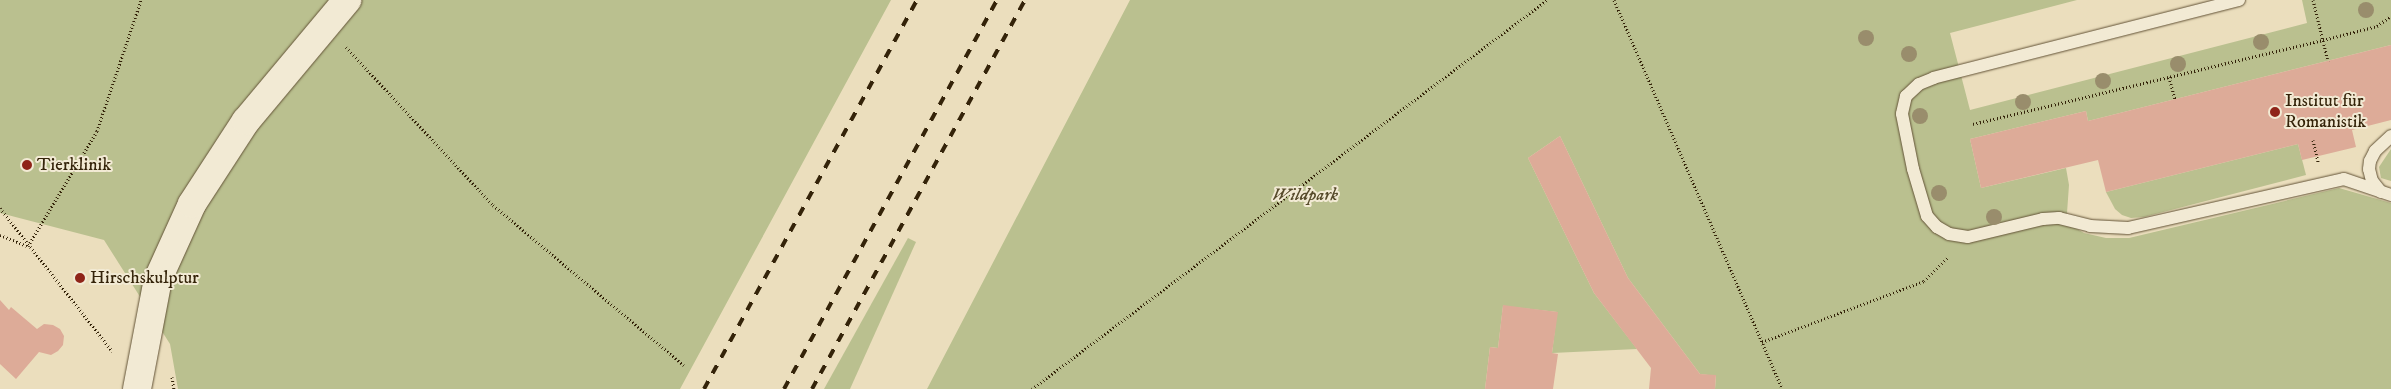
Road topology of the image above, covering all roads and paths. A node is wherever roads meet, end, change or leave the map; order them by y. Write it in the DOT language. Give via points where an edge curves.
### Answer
graph roads {
  1 [pos="141,0"];
  2 [pos="347,0"];
  3 [pos="1547,0"];
  4 [pos="1614,0"];
  5 [pos="2240,0"];
  6 [pos="2314,0"];
  7 [pos="2391,16"];
  8 [pos="326,26"];
  9 [pos="2323,40"];
  10 [pos="2328,61"];
  11 [pos="2169,77"];
  12 [pos="2175,100"];
  13 [pos="1974,124"];
  14 [pos="2391,136"];
  15 [pos="2387,194"];
  16 [pos="0,208"];
  17 [pos="0,235"];
  18 [pos="1968,237"];
  19 [pos="28,246"];
  20 [pos="1762,342"];
  21 [pos="684,365"];
  22 [pos="138,387"];
  23 [pos="1032,389"];
  24 [pos="1782,389"];
  1 -- 19 [label="path" via="97,131"];
  2 -- 8 [label="street"];
  3 -- 23 [label="path"];
  4 -- 20 [label="path"];
  5 -- 18 [label="lane" via="1919,84 1906,96 1902,114 1927,216 1949,234"];
  6 -- 9 [label="path"];
  7 -- 9 [label="path" via="2377,26"];
  8 -- 21 [label="path" via="493,205"];
  8 -- 22 [label="street" via="246,121 192,204 158,279"];
  9 -- 10 [label="path"];
  9 -- 11 [label="path"];
  11 -- 12 [label="path"];
  11 -- 13 [label="path"];
  14 -- 15 [label="lane" via="2375,151 2369,170 2372,181"];
  15 -- 18 [label="lane" via="2344,180 2128,228 2090,226 2059,218"];
  16 -- 19 [label="path"];
  17 -- 19 [label="path"];
  18 -- 20 [label="path" via="1924,281"];
  19 -- 22 [label="path"];
  20 -- 24 [label="path"];
}
